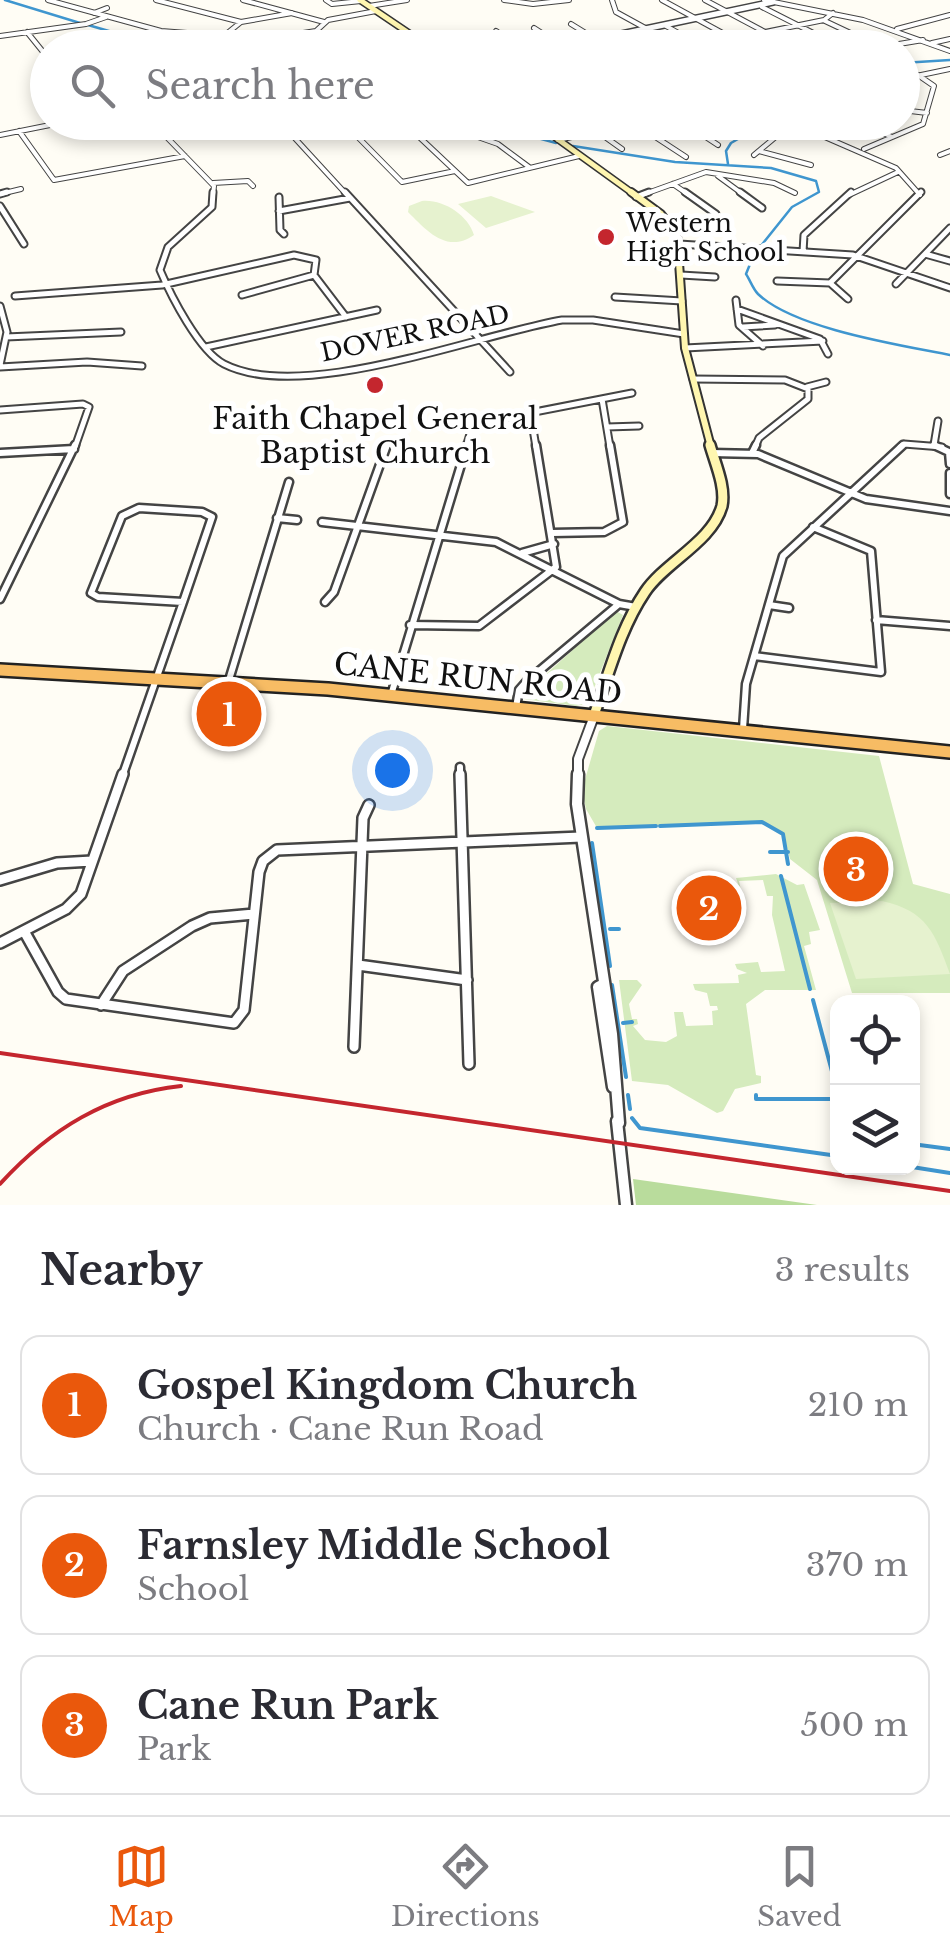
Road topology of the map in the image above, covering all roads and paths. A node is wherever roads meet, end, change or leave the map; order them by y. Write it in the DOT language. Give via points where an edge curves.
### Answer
graph roads {
  1 [pos="48,0"];
  2 [pos="156,0"];
  3 [pos="243,0"];
  4 [pos="326,0"];
  5 [pos="361,0"];
  6 [pos="407,0"];
  7 [pos="504,0"];
  8 [pos="568,0"];
  9 [pos="612,0"];
  10 [pos="662,0"];
  11 [pos="705,0"];
  12 [pos="764,0"];
  13 [pos="774,1"];
  14 [pos="258,2"];
  15 [pos="762,7"];
  16 [pos="107,8"];
  17 [pos="373,9"];
  18 [pos="92,13"];
  19 [pos="292,13"];
  20 [pos="833,13"];
  21 [pos="731,14"];
  22 [pos="950,15"];
  23 [pos="106,17"];
  24 [pos="699,20"];
  25 [pos="824,20"];
  26 [pos="241,22"];
  27 [pos="324,22"];
  28 [pos="571,24"];
  29 [pos="798,25"];
  30 [pos="666,26"];
  31 [pos="534,28"];
  32 [pos="896,29"];
  33 [pos="41,30"];
  34 [pos="158,30"];
  35 [pos="231,30"];
  36 [pos="318,30"];
  37 [pos="403,30"];
  38 [pos="537,30"];
  39 [pos="580,30"];
  40 [pos="648,30"];
  41 [pos="673,30"];
  42 [pos="718,30"];
  43 [pos="762,30"];
  44 [pos="775,30"];
  45 [pos="807,30"];
  46 [pos="845,30"];
  47 [pos="27,32"];
  48 [pos="30,32"];
  49 [pos="0,36"];
  50 [pos="30,36"];
  51 [pos="920,38"];
  52 [pos="950,39"];
  53 [pos="924,40"];
  54 [pos="920,41"];
  55 [pos="931,43"];
  56 [pos="950,50"];
  57 [pos="950,69"];
  58 [pos="920,75"];
  59 [pos="920,76"];
  60 [pos="920,112"];
  61 [pos="927,113"];
  62 [pos="920,125"];
  63 [pos="30,129"];
  64 [pos="20,131"];
  65 [pos="1,133"];
  66 [pos="170,140"];
  67 [pos="297,140"];
  68 [pos="360,140"];
  69 [pos="422,140"];
  70 [pos="486,140"];
  71 [pos="558,140"];
  72 [pos="610,140"];
  73 [pos="660,140"];
  74 [pos="710,140"];
  75 [pos="772,140"];
  76 [pos="825,140"];
  77 [pos="887,140"];
  78 [pos="718,145"];
  79 [pos="622,148"];
  80 [pos="863,150"];
  81 [pos="950,151"];
  82 [pos="940,155"];
  83 [pos="186,156"];
  84 [pos="579,156"];
  85 [pos="686,158"];
  86 [pos="811,165"];
  87 [pos="530,168"];
  88 [pos="456,171"];
  89 [pos="900,172"];
  90 [pos="717,175"];
  91 [pos="212,183"];
  92 [pos="671,184"];
  93 [pos="252,186"];
  94 [pos="21,189"];
  95 [pos="796,193"];
  96 [pos="0,194"];
  97 [pos="279,196"];
  98 [pos="636,197"];
  99 [pos="350,198"];
  100 [pos="0,206"];
  101 [pos="762,208"];
  102 [pos="279,211"];
  103 [pos="716,214"];
  104 [pos="10,223"];
  105 [pos="0,225"];
  106 [pos="948,232"];
  107 [pos="284,234"];
  108 [pos="24,244"];
  109 [pos="679,244"];
  110 [pos="804,252"];
  111 [pos="924,254"];
  112 [pos="857,256"];
  113 [pos="950,261"];
  114 [pos="906,272"];
  115 [pos="314,275"];
  116 [pos="681,275"];
  117 [pos="715,277"];
  118 [pos="777,281"];
  119 [pos="830,283"];
  120 [pos="166,284"];
  121 [pos="896,284"];
  122 [pos="950,288"];
  123 [pos="242,295"];
  124 [pos="16,296"];
  125 [pos="615,297"];
  126 [pos="848,299"];
  127 [pos="736,300"];
  128 [pos="682,301"];
  129 [pos="0,306"];
  130 [pos="737,308"];
  131 [pos="377,310"];
  132 [pos="346,317"];
  133 [pos="776,324"];
  134 [pos="742,327"];
  135 [pos="121,332"];
  136 [pos="684,334"];
  137 [pos="6,337"];
  138 [pos="480,339"];
  139 [pos="823,340"];
  140 [pos="763,346"];
  141 [pos="206,347"];
  142 [pos="685,348"];
  143 [pos="828,354"];
  144 [pos="0,366"];
  145 [pos="142,366"];
  146 [pos="510,372"];
  147 [pos="692,379"];
  148 [pos="826,382"];
  149 [pos="805,387"];
  150 [pos="632,393"];
  151 [pos="602,398"];
  152 [pos="0,410"];
  153 [pos="530,411"];
  154 [pos="938,421"];
  155 [pos="639,426"];
  156 [pos="607,427"];
  157 [pos="387,444"];
  158 [pos="934,444"];
  159 [pos="74,448"];
  160 [pos="0,453"];
  161 [pos="712,453"];
  162 [pos="752,454"];
  163 [pos="950,464"];
  164 [pos="950,473"];
  165 [pos="289,482"];
  166 [pos="850,493"];
  167 [pos="950,494"];
  168 [pos="950,511"];
  169 [pos="277,518"];
  170 [pos="297,520"];
  171 [pos="322,522"];
  172 [pos="358,526"];
  173 [pos="813,527"];
  174 [pos="552,534"];
  175 [pos="439,535"];
  176 [pos="554,544"];
  177 [pos="521,553"];
  178 [pos="552,570"];
  179 [pos="0,599"];
  180 [pos="183,602"];
  181 [pos="325,602"];
  182 [pos="619,604"];
  183 [pos="769,605"];
  184 [pos="636,607"];
  185 [pos="790,608"];
  186 [pos="876,620"];
  187 [pos="410,625"];
  188 [pos="950,626"];
  189 [pos="754,656"];
  190 [pos="0,670"];
  191 [pos="157,677"];
  192 [pos="229,680"];
  193 [pos="392,694"];
  194 [pos="516,707"];
  195 [pos="594,715"];
  196 [pos="743,730"];
  197 [pos="950,752"];
  198 [pos="460,766"];
  199 [pos="369,805"];
  200 [pos="581,837"];
  201 [pos="462,840"];
  202 [pos="362,844"];
  203 [pos="92,860"];
  204 [pos="0,880"];
  205 [pos="254,914"];
  206 [pos="24,931"];
  207 [pos="0,943"];
  208 [pos="358,965"];
  209 [pos="467,980"];
  210 [pos="101,1005"];
  211 [pos="354,1047"];
  212 [pos="469,1064"];
  213 [pos="626,1205"];
  1 -- 18 [label="street"];
  2 -- 26 [label="street"];
  3 -- 14 [label="street"];
  4 -- 5 [label="street"];
  5 -- 17 [label="main road"];
  6 -- 17 [label="street"];
  7 -- 8 [label="street"];
  9 -- 40 [label="street" via="616,12"];
  10 -- 24 [label="street"];
  11 -- 21 [label="street"];
  12 -- 13 [label="street"];
  13 -- 15 [label="street"];
  13 -- 20 [label="street"];
  14 -- 19 [label="street"];
  15 -- 21 [label="street"];
  15 -- 29 [label="street"];
  16 -- 18 [label="street"];
  17 -- 27 [label="street"];
  17 -- 37 [label="main road"];
  18 -- 23 [label="street"];
  19 -- 26 [label="street"];
  19 -- 27 [label="street"];
  20 -- 25 [label="street"];
  20 -- 32 [label="street"];
  21 -- 24 [label="street"];
  21 -- 43 [label="street"];
  22 -- 32 [label="street"];
  23 -- 33 [label="street"];
  23 -- 34 [label="street"];
  24 -- 30 [label="street"];
  24 -- 42 [label="street"];
  25 -- 29 [label="street"];
  25 -- 46 [label="street"];
  26 -- 35 [label="street"];
  27 -- 36 [label="street"];
  28 -- 39 [label="street"];
  29 -- 44 [label="street"];
  29 -- 45 [label="street"];
  30 -- 40 [label="street"];
  30 -- 41 [label="street"];
  31 -- 38 [label="street"];
  47 -- 48 [label="street"];
  47 -- 49 [label="street"];
  47 -- 50 [label="street"];
  51 -- 53 [label="street"];
  52 -- 55 [label="street"];
  53 -- 54 [label="street"];
  53 -- 55 [label="street"];
  55 -- 56 [label="street"];
  57 -- 58 [label="street"];
  59 -- 61 [label="street" via="933,84"];
  60 -- 61 [label="street"];
  61 -- 62 [label="street"];
  63 -- 64 [label="street"];
  64 -- 65 [label="street"];
  64 -- 83 [label="street" via="54,180"];
  66 -- 83 [label="street"];
  67 -- 99 [label="street"];
  68 -- 88 [label="street" via="402,182"];
  69 -- 88 [label="street"];
  70 -- 87 [label="street"];
  71 -- 84 [label="main road"];
  72 -- 79 [label="street"];
  73 -- 85 [label="street"];
  74 -- 78 [label="street"];
  75 -- 86 [label="street" via="756,153"];
  76 -- 80 [label="street"];
  77 -- 80 [label="street"];
  80 -- 89 [label="street"];
  81 -- 82 [label="street"];
  83 -- 91 [label="street"];
  84 -- 87 [label="street"];
  84 -- 98 [label="main road"];
  87 -- 88 [label="street" via="468,183"];
  89 -- 110 [label="street" via="853,191 804,235"];
  89 -- 112 [label="street" via="922,194"];
  90 -- 92 [label="street" via="703,172"];
  90 -- 95 [label="street" via="774,182"];
  90 -- 101 [label="street"];
  91 -- 93 [label="street"];
  91 -- 120 [label="street" via="212,207 161,259"];
  92 -- 98 [label="street"];
  92 -- 103 [label="street"];
  94 -- 96 [label="street"];
  97 -- 102 [label="street"];
  98 -- 109 [label="main road" via="671,224"];
  99 -- 102 [label="street"];
  99 -- 138 [label="street"];
  100 -- 104 [label="street"];
  102 -- 107 [label="street"];
  104 -- 105 [label="street"];
  104 -- 108 [label="street"];
  106 -- 111 [label="street"];
  109 -- 110 [label="street"];
  109 -- 116 [label="main road"];
  110 -- 112 [label="street"];
  111 -- 113 [label="street"];
  111 -- 114 [label="street"];
  112 -- 114 [label="street"];
  112 -- 119 [label="street"];
  114 -- 121 [label="street"];
  114 -- 122 [label="street"];
  115 -- 120 [label="street" via="316,260 294,255"];
  115 -- 123 [label="street"];
  115 -- 132 [label="street"];
  116 -- 117 [label="street"];
  116 -- 128 [label="main road"];
  118 -- 119 [label="street"];
  119 -- 126 [label="street"];
  120 -- 124 [label="street"];
  120 -- 141 [label="street, DOVER ROAD"];
  125 -- 128 [label="street"];
  127 -- 130 [label="street"];
  128 -- 136 [label="main road"];
  129 -- 137 [label="street"];
  130 -- 133 [label="street"];
  130 -- 134 [label="street"];
  131 -- 132 [label="street"];
  132 -- 141 [label="street"];
  133 -- 134 [label="street"];
  133 -- 139 [label="street"];
  134 -- 140 [label="street"];
  135 -- 137 [label="street"];
  136 -- 138 [label="street, DOVER ROAD" via="578,319"];
  136 -- 142 [label="main road"];
  137 -- 144 [label="street"];
  138 -- 141 [label="street, DOVER ROAD" via="352,370 310,373 242,370"];
  138 -- 146 [label="street"];
  139 -- 140 [label="street"];
  139 -- 143 [label="street"];
  140 -- 142 [label="street"];
  142 -- 147 [label="main road"];
  144 -- 145 [label="street"];
  147 -- 149 [label="street" via="786,380"];
  147 -- 161 [label="main road"];
  148 -- 149 [label="street"];
  149 -- 162 [label="street" via="808,399 759,438"];
  150 -- 151 [label="street"];
  151 -- 153 [label="street"];
  151 -- 156 [label="street"];
  152 -- 159 [label="street" via="89,407"];
  153 -- 174 [label="street"];
  153 -- 175 [label="street" via="474,424"];
  154 -- 158 [label="street"];
  155 -- 156 [label="street"];
  156 -- 174 [label="street" via="623,522 604,532"];
  157 -- 172 [label="street"];
  158 -- 163 [label="street" via="948,451"];
  158 -- 166 [label="street" via="904,444"];
  159 -- 160 [label="street"];
  159 -- 179 [label="street"];
  161 -- 162 [label="street"];
  161 -- 184 [label="main road" via="723,495 718,517 667,565"];
  162 -- 166 [label="street"];
  164 -- 167 [label="street"];
  165 -- 169 [label="street"];
  166 -- 168 [label="street"];
  166 -- 173 [label="street"];
  169 -- 170 [label="street"];
  169 -- 192 [label="street"];
  171 -- 172 [label="street"];
  172 -- 175 [label="street"];
  172 -- 181 [label="street"];
  173 -- 183 [label="street" via="783,556"];
  173 -- 186 [label="street" via="870,550"];
  174 -- 176 [label="street"];
  175 -- 177 [label="street" via="496,542"];
  175 -- 187 [label="street"];
  176 -- 177 [label="street"];
  176 -- 178 [label="street"];
  177 -- 178 [label="street"];
  178 -- 182 [label="street"];
  178 -- 187 [label="street" via="476,627"];
  180 -- 180 [label="street" via="91,593 126,511 211,515"];
  180 -- 191 [label="street"];
  182 -- 184 [label="street"];
  182 -- 194 [label="street" via="526,682"];
  183 -- 185 [label="street"];
  183 -- 189 [label="street"];
  184 -- 195 [label="main road"];
  186 -- 188 [label="street"];
  186 -- 189 [label="street" via="879,673"];
  187 -- 193 [label="street"];
  189 -- 196 [label="street"];
  190 -- 191 [label="highway, CANE RUN ROAD"];
  191 -- 192 [label="highway, CANE RUN ROAD"];
  191 -- 203 [label="street"];
  192 -- 193 [label="highway, CANE RUN ROAD"];
  193 -- 194 [label="highway, CANE RUN ROAD"];
  194 -- 195 [label="highway, CANE RUN ROAD"];
  195 -- 196 [label="highway, CANE RUN ROAD"];
  195 -- 200 [label="street" via="578,759"];
  196 -- 197 [label="highway, CANE RUN ROAD"];
  198 -- 201 [label="street"];
  199 -- 202 [label="street"];
  200 -- 201 [label="street"];
  200 -- 213 [label="street" via="612,1034"];
  201 -- 202 [label="street"];
  201 -- 209 [label="street"];
  202 -- 205 [label="street" via="273,852 259,872"];
  202 -- 208 [label="street"];
  203 -- 204 [label="street"];
  203 -- 206 [label="street" via="75,902"];
  205 -- 210 [label="street" via="192,926 124,971"];
  205 -- 210 [label="street" via="239,1020"];
  206 -- 207 [label="street"];
  206 -- 210 [label="street" via="60,995"];
  208 -- 209 [label="street"];
  208 -- 211 [label="street"];
  209 -- 212 [label="street"];
}
